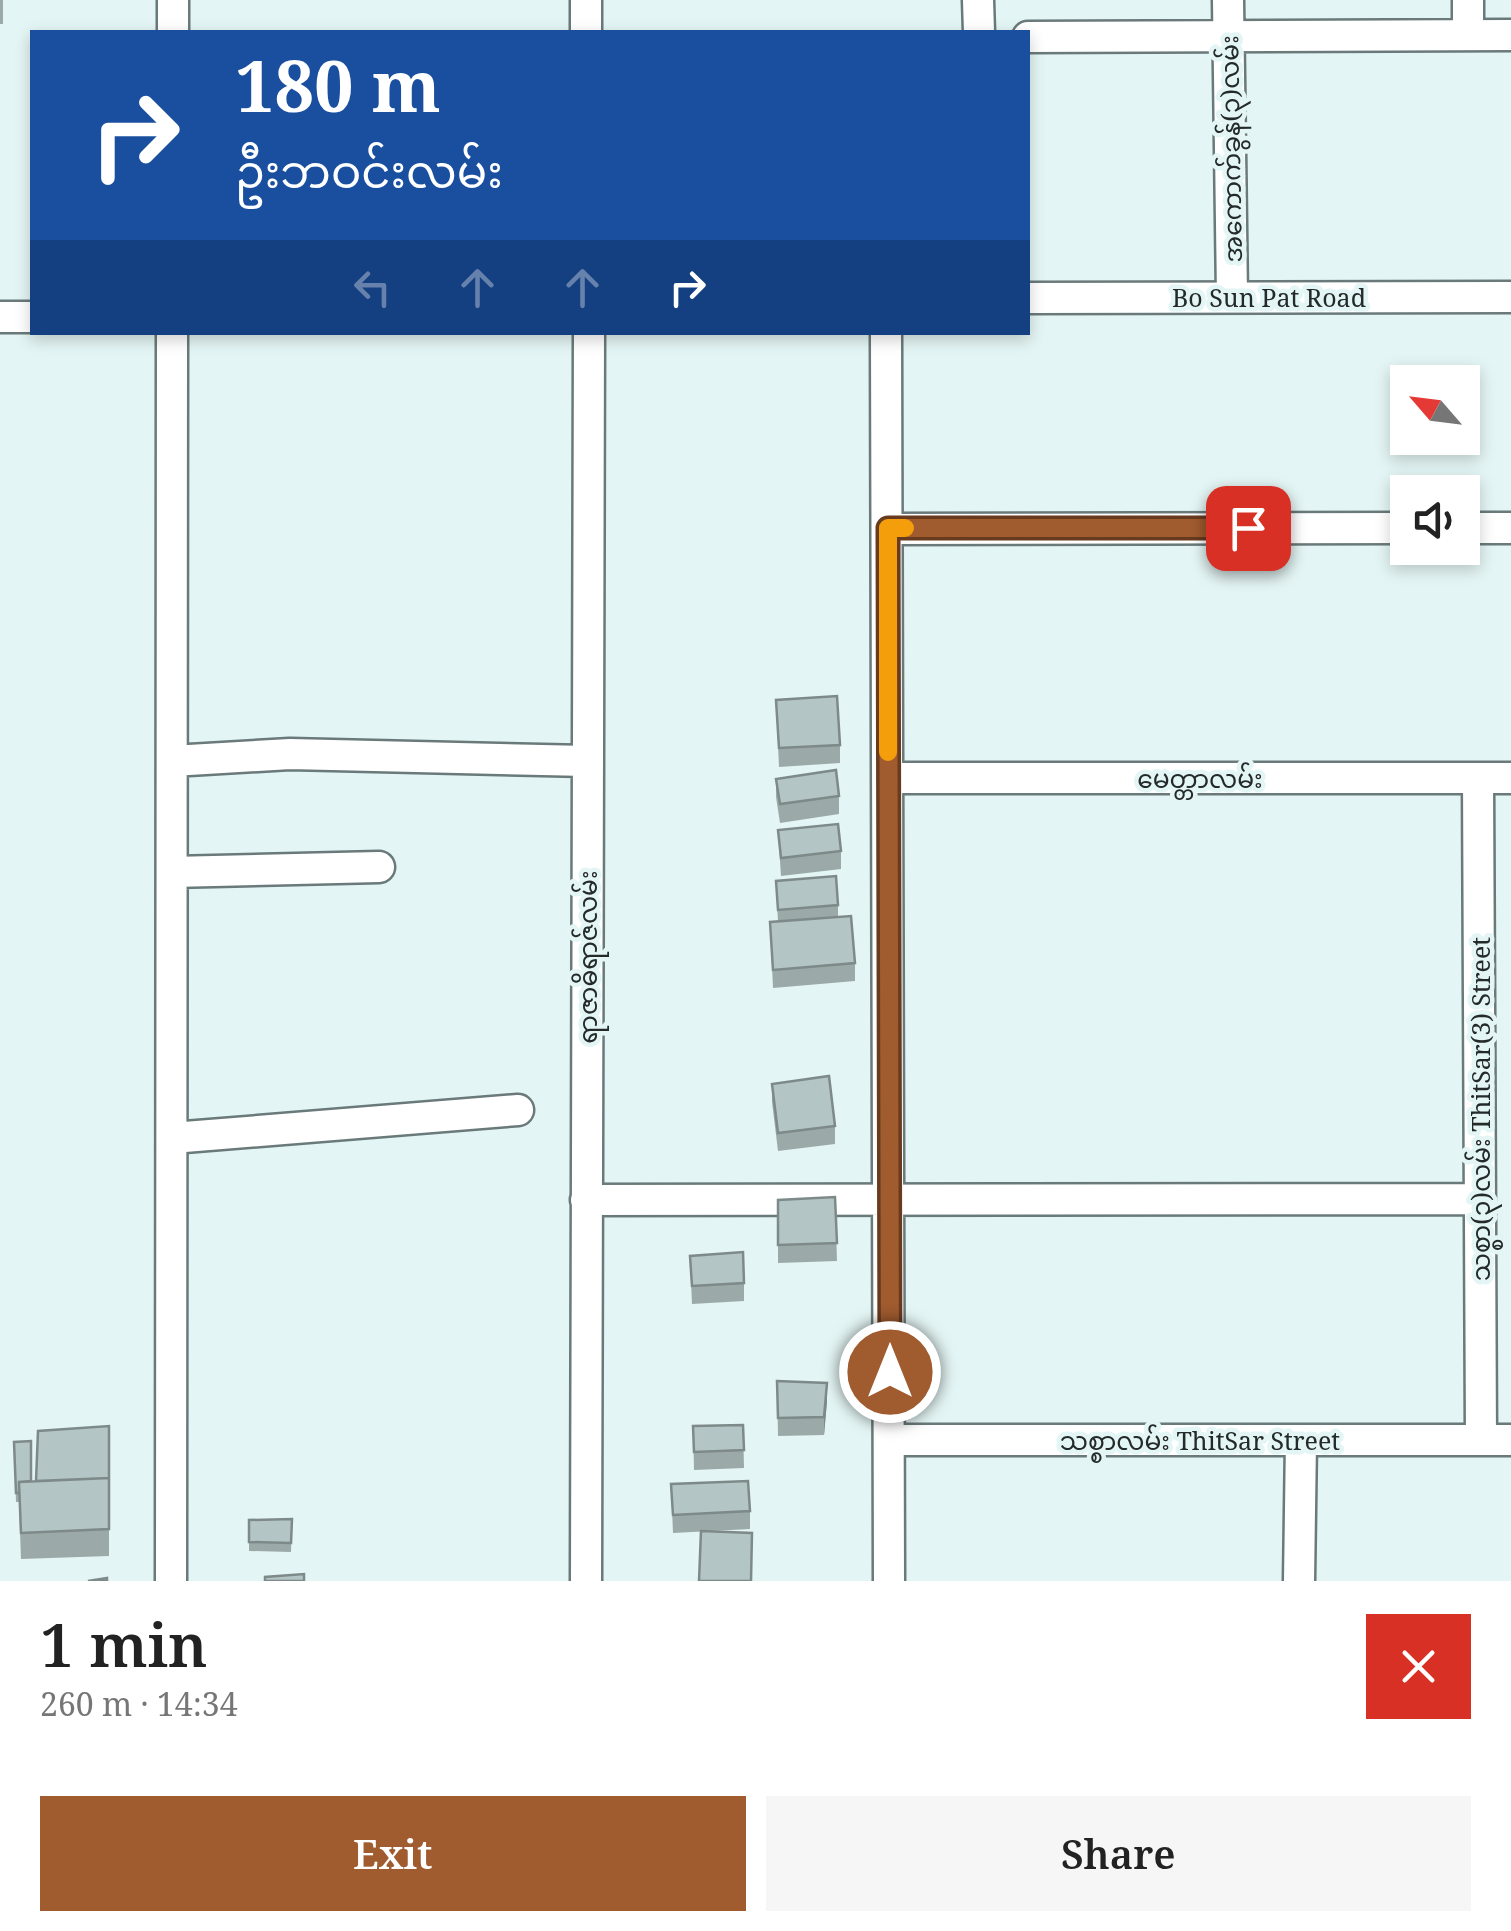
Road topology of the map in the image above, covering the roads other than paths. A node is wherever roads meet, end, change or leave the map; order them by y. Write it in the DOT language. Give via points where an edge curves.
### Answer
graph roads {
  1 [pos="172,0"];
  2 [pos="586,0"];
  3 [pos="978,0"];
  4 [pos="1228,0"];
  5 [pos="1468,0"];
  6 [pos="172,30"];
  7 [pos="586,30"];
  8 [pos="978,30"];
  9 [pos="1468,35"];
  10 [pos="1511,35"];
  11 [pos="1228,36"];
  12 [pos="1030,37"];
  13 [pos="1232,297"];
  14 [pos="1511,297"];
  15 [pos="1030,298"];
  16 [pos="0,317"];
  17 [pos="30,317"];
  18 [pos="172,335"];
  19 [pos="588,335"];
  20 [pos="886,335"];
  21 [pos="888,528"];
  22 [pos="1390,528"];
  23 [pos="1480,528"];
  24 [pos="1511,528"];
  25 [pos="172,760"];
  26 [pos="587,762"];
  27 [pos="888,778"];
  28 [pos="1478,778"];
  29 [pos="1511,778"];
  30 [pos="379,867"];
  31 [pos="172,872"];
  32 [pos="518,1110"];
  33 [pos="172,1138"];
  34 [pos="1480,1199"];
  35 [pos="586,1200"];
  36 [pos="889,1200"];
  37 [pos="890,1440"];
  38 [pos="1300,1440"];
  39 [pos="1496,1440"];
  40 [pos="172,1581"];
  41 [pos="586,1581"];
  42 [pos="889,1581"];
  43 [pos="1299,1581"];
  1 -- 6 [label="street"];
  2 -- 7 [label="street"];
  3 -- 8 [label="street"];
  4 -- 11 [label="street, အကောက်ခွန်(၃)လမ်း"];
  5 -- 9 [label="street"];
  9 -- 10 [label="street"];
  9 -- 11 [label="street"];
  11 -- 12 [label="street"];
  11 -- 13 [label="street, အကောက်ခွန်(၃)လမ်း"];
  13 -- 14 [label="street, Bo Sun Pat Road"];
  13 -- 15 [label="street, Bo Sun Pat Road"];
  16 -- 17 [label="street"];
  18 -- 25 [label="street"];
  19 -- 26 [label="street, ရာဇာဓိရာဇ်လမ်း"];
  20 -- 21 [label="street"];
  21 -- 22 [label="street"];
  21 -- 27 [label="street"];
  23 -- 24 [label="street"];
  25 -- 26 [label="street" via="290,754"];
  25 -- 31 [label="street"];
  26 -- 35 [label="street, ရာဇာဓိရာဇ်လမ်း"];
  27 -- 28 [label="street, မေတ္တာလမ်း"];
  27 -- 36 [label="street"];
  28 -- 29 [label="street, မေတ္တာလမ်း"];
  28 -- 34 [label="street, သစ္စာ(၃)လမ်း ThitSar(3) Street"];
  30 -- 31 [label="street"];
  31 -- 33 [label="street"];
  32 -- 33 [label="street"];
  33 -- 40 [label="street"];
  34 -- 36 [label="street"];
  34 -- 39 [label="street, သစ္စာ(၃)လမ်း ThitSar(3) Street"];
  35 -- 36 [label="street"];
  35 -- 41 [label="street, ရာဇာဓိရာဇ်လမ်း"];
  36 -- 37 [label="street"];
  37 -- 38 [label="street, သစ္စာလမ်း ThitSar Street"];
  37 -- 42 [label="street"];
  38 -- 39 [label="street, သစ္စာလမ်း ThitSar Street"];
  38 -- 43 [label="street"];
}
